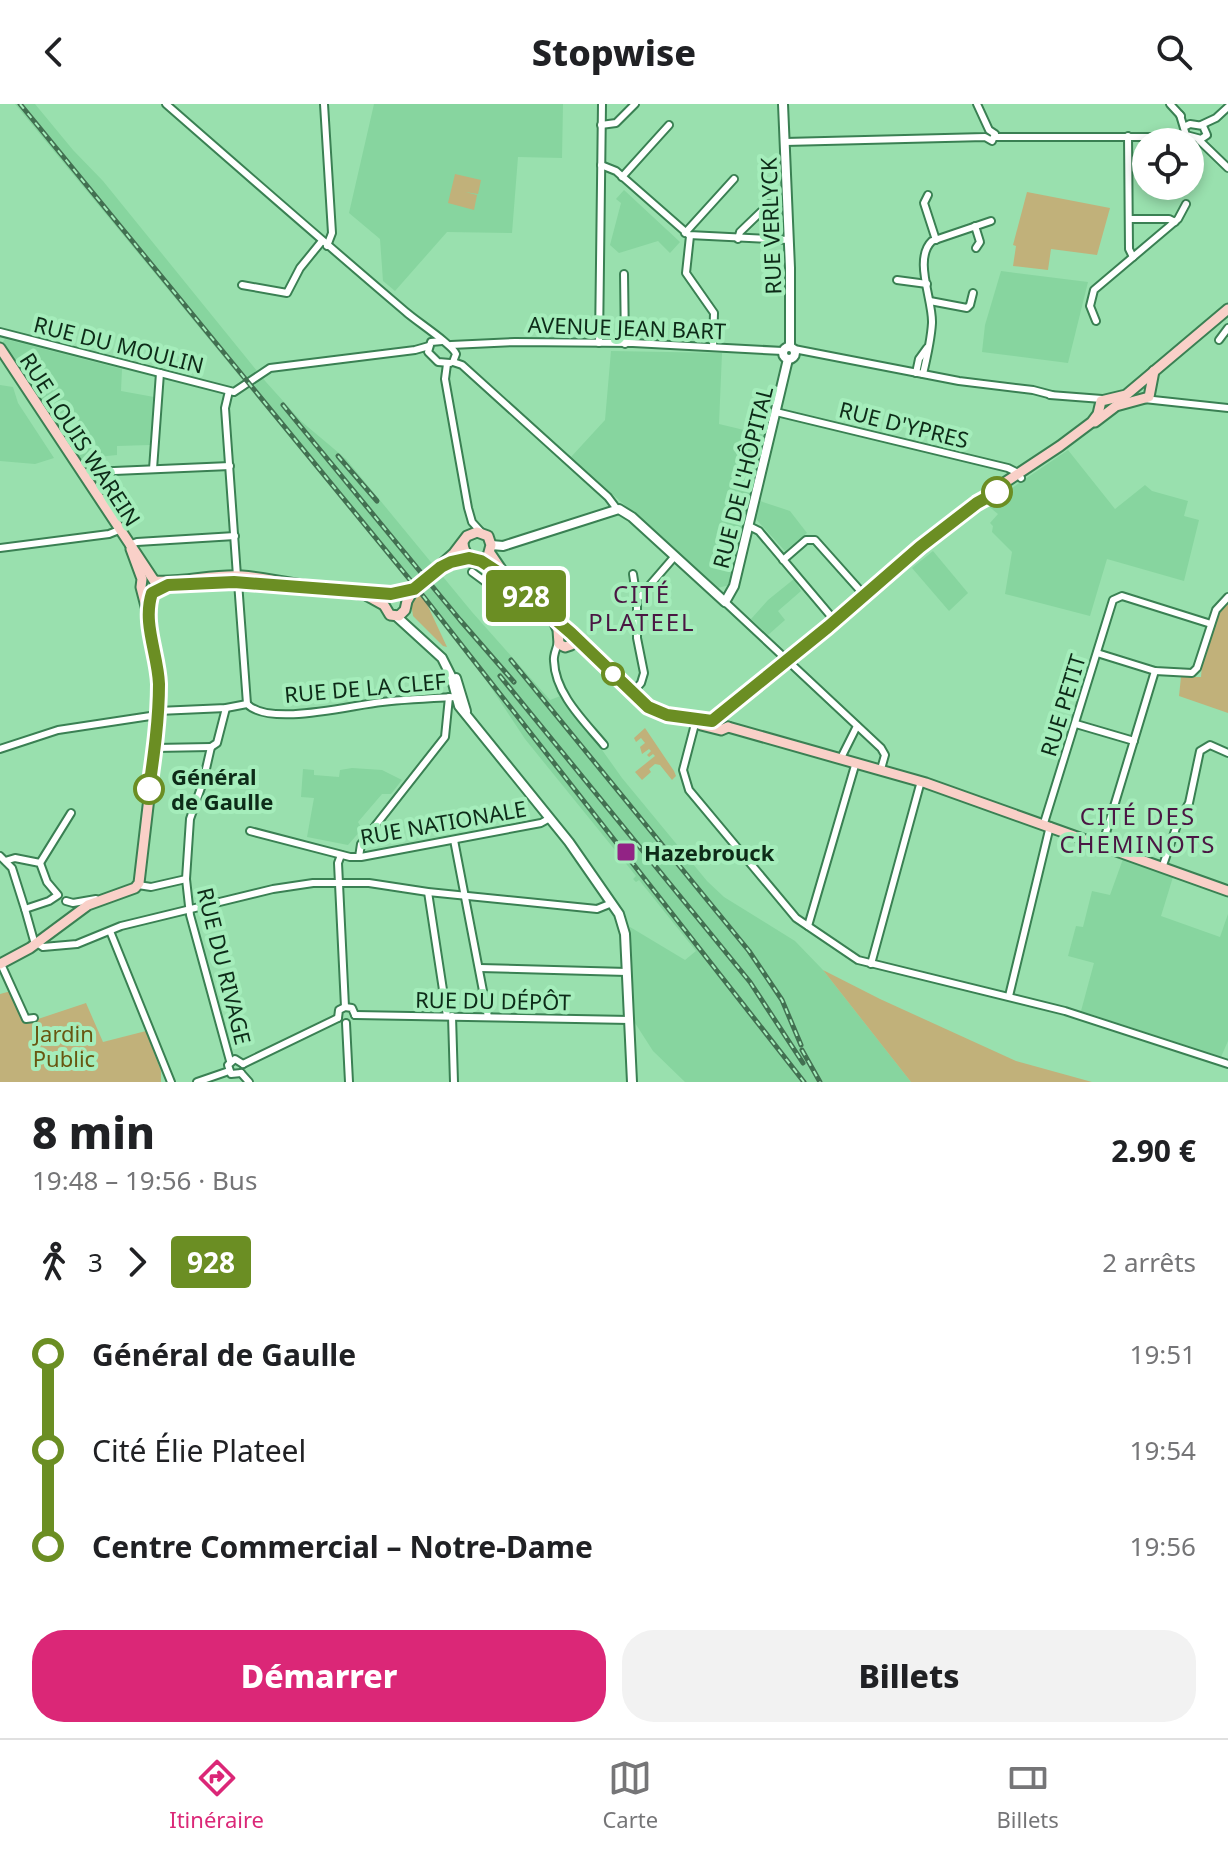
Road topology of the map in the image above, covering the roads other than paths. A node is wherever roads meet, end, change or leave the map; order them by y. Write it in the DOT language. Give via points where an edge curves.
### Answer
graph roads {
  1 [pos="166,104"];
  2 [pos="324,104"];
  3 [pos="602,104"];
  4 [pos="635,104"];
  5 [pos="783,104"];
  6 [pos="977,104"];
  7 [pos="1170,104"];
  8 [pos="1228,107"];
  9 [pos="1180,115"];
  10 [pos="1216,118"];
  11 [pos="601,125"];
  12 [pos="669,125"];
  13 [pos="1198,125"];
  14 [pos="1184,128"];
  15 [pos="1187,128"];
  16 [pos="989,130"];
  17 [pos="1207,133"];
  18 [pos="1128,136"];
  19 [pos="1132,136"];
  20 [pos="985,137"];
  21 [pos="996,137"];
  22 [pos="1204,138"];
  23 [pos="785,142"];
  24 [pos="1204,144"];
  25 [pos="1213,152"];
  26 [pos="601,165"];
  27 [pos="1228,168"];
  28 [pos="622,177"];
  29 [pos="734,179"];
  30 [pos="928,195"];
  31 [pos="769,204"];
  32 [pos="1186,204"];
  33 [pos="1129,219"];
  34 [pos="991,221"];
  35 [pos="1175,222"];
  36 [pos="975,226"];
  37 [pos="687,235"];
  38 [pos="738,239"];
  39 [pos="789,240"];
  40 [pos="936,240"];
  41 [pos="325,243"];
  42 [pos="976,248"];
  43 [pos="1133,257"];
  44 [pos="624,274"];
  45 [pos="897,280"];
  46 [pos="927,284"];
  47 [pos="242,285"];
  48 [pos="973,293"];
  49 [pos="930,301"];
  50 [pos="1228,309"];
  51 [pos="1096,321"];
  52 [pos="1228,328"];
  53 [pos="426,329"];
  54 [pos="0,332"];
  55 [pos="1219,340"];
  56 [pos="446,343"];
  57 [pos="599,343"];
  58 [pos="430,344"];
  59 [pos="470,344"];
  60 [pos="625,344"];
  61 [pos="713,347"];
  62 [pos="0,348"];
  63 [pos="415,350"];
  64 [pos="790,352"];
  65 [pos="431,357"];
  66 [pos="452,360"];
  67 [pos="1154,371"];
  68 [pos="160,373"];
  69 [pos="920,373"];
  70 [pos="1140,381"];
  71 [pos="1151,388"];
  72 [pos="229,391"];
  73 [pos="1141,399"];
  74 [pos="1169,402"];
  75 [pos="1100,405"];
  76 [pos="1228,408"];
  77 [pos="776,412"];
  78 [pos="230,466"];
  79 [pos="153,469"];
  80 [pos="83,475"];
  81 [pos="1019,476"];
  82 [pos="606,495"];
  83 [pos="617,509"];
  84 [pos="605,513"];
  85 [pos="749,526"];
  86 [pos="119,530"];
  87 [pos="482,533"];
  88 [pos="235,536"];
  89 [pos="463,542"];
  90 [pos="130,547"];
  91 [pos="0,548"];
  92 [pos="491,549"];
  93 [pos="675,556"];
  94 [pos="474,559"];
  95 [pos="783,560"];
  96 [pos="441,567"];
  97 [pos="472,572"];
  98 [pos="633,574"];
  99 [pos="507,578"];
  100 [pos="237,579"];
  101 [pos="150,586"];
  102 [pos="414,589"];
  103 [pos="360,593"];
  104 [pos="394,594"];
  105 [pos="527,596"];
  106 [pos="865,596"];
  107 [pos="1228,597"];
  108 [pos="637,600"];
  109 [pos="725,602"];
  110 [pos="384,605"];
  111 [pos="403,609"];
  112 [pos="835,621"];
  113 [pos="1211,624"];
  114 [pos="566,640"];
  115 [pos="1097,653"];
  116 [pos="788,660"];
  117 [pos="1155,671"];
  118 [pos="633,692"];
  119 [pos="455,697"];
  120 [pos="247,704"];
  121 [pos="226,708"];
  122 [pos="158,713"];
  123 [pos="722,721"];
  124 [pos="695,724"];
  125 [pos="1076,724"];
  126 [pos="857,726"];
  127 [pos="1134,741"];
  128 [pos="604,745"];
  129 [pos="211,747"];
  130 [pos="155,748"];
  131 [pos="0,749"];
  132 [pos="1228,753"];
  133 [pos="841,758"];
  134 [pos="856,762"];
  135 [pos="881,769"];
  136 [pos="921,781"];
  137 [pos="71,813"];
  138 [pos="550,818"];
  139 [pos="1047,824"];
  140 [pos="250,831"];
  141 [pos="454,840"];
  142 [pos="1102,846"];
  143 [pos="341,855"];
  144 [pos="359,857"];
  145 [pos="3,858"];
  146 [pos="40,863"];
  147 [pos="1162,868"];
  148 [pos="186,879"];
  149 [pos="339,883"];
  150 [pos="138,885"];
  151 [pos="1228,891"];
  152 [pos="428,892"];
  153 [pos="58,895"];
  154 [pos="466,896"];
  155 [pos="99,899"];
  156 [pos="66,901"];
  157 [pos="612,903"];
  158 [pos="25,909"];
  159 [pos="189,909"];
  160 [pos="75,913"];
  161 [pos="808,926"];
  162 [pos="110,931"];
  163 [pos="36,944"];
  164 [pos="0,964"];
  165 [pos="871,964"];
  166 [pos="480,968"];
  167 [pos="627,972"];
  168 [pos="1009,996"];
  169 [pos="345,1007"];
  170 [pos="355,1015"];
  171 [pos="449,1016"];
  172 [pos="488,1017"];
  173 [pos="34,1018"];
  174 [pos="338,1018"];
  175 [pos="630,1020"];
  176 [pos="346,1023"];
  177 [pos="230,1061"];
  178 [pos="243,1064"];
  179 [pos="1228,1064"];
  180 [pos="229,1071"];
  181 [pos="241,1073"];
  182 [pos="171,1082"];
  183 [pos="197,1082"];
  184 [pos="249,1082"];
  185 [pos="349,1082"];
  186 [pos="454,1082"];
  187 [pos="632,1082"];
  1 -- 41 [label="street"];
  2 -- 41 [label="street" via="332,236"];
  3 -- 11 [label="street"];
  4 -- 11 [label="street" via="616,123"];
  5 -- 23 [label="street, RUE VERLYCK"];
  6 -- 16 [label="street"];
  7 -- 9 [label="street"];
  8 -- 10 [label="street"];
  9 -- 13 [label="street"];
  9 -- 14 [label="street"];
  10 -- 13 [label="street"];
  10 -- 17 [label="street"];
  11 -- 26 [label="street"];
  12 -- 28 [label="street"];
  13 -- 15 [label="street"];
  13 -- 17 [label="street"];
  16 -- 20 [label="street"];
  16 -- 21 [label="street"];
  17 -- 22 [label="street"];
  17 -- 25 [label="street"];
  18 -- 19 [label="street"];
  18 -- 21 [label="street"];
  18 -- 33 [label="street"];
  20 -- 21 [label="street"];
  20 -- 23 [label="street"];
  23 -- 39 [label="street, RUE VERLYCK"];
  24 -- 25 [label="street"];
  25 -- 27 [label="street"];
  26 -- 28 [label="street"];
  26 -- 57 [label="street"];
  28 -- 37 [label="street"];
  29 -- 37 [label="street"];
  30 -- 40 [label="street" via="924,203"];
  31 -- 38 [label="street"];
  32 -- 35 [label="street"];
  33 -- 35 [label="street"];
  33 -- 43 [label="street"];
  34 -- 36 [label="street"];
  35 -- 43 [label="street"];
  36 -- 40 [label="street"];
  36 -- 42 [label="street" via="980,242"];
  37 -- 38 [label="street"];
  37 -- 61 [label="street" via="686,273 714,313"];
  38 -- 39 [label="street"];
  39 -- 64 [label="street, RUE VERLYCK"];
  40 -- 46 [label="street" via="926,250"];
  41 -- 47 [label="street" via="300,268 287,293"];
  41 -- 53 [label="street"];
  43 -- 51 [label="street" via="1094,290 1090,306"];
  44 -- 60 [label="street"];
  45 -- 46 [label="street"];
  46 -- 49 [label="street"];
  48 -- 49 [label="street" via="967,308"];
  49 -- 69 [label="street" via="929,345 919,359"];
  50 -- 67 [label="main road"];
  52 -- 55 [label="street"];
  53 -- 56 [label="street"];
  53 -- 58 [label="street"];
  54 -- 68 [label="street, RUE DU MOULIN"];
  56 -- 58 [label="street, AVENUE JEAN BART"];
  56 -- 59 [label="street, AVENUE JEAN BART"];
  56 -- 66 [label="street"];
  57 -- 59 [label="street, AVENUE JEAN BART"];
  57 -- 60 [label="street, AVENUE JEAN BART"];
  58 -- 63 [label="street"];
  58 -- 65 [label="street"];
  59 -- 66 [label="street"];
  60 -- 61 [label="street, AVENUE JEAN BART"];
  61 -- 64 [label="street, AVENUE JEAN BART"];
  62 -- 80 [label="main road, RUE LOUIS WAREIN"];
  63 -- 65 [label="street"];
  63 -- 72 [label="street" via="270,368"];
  64 -- 69 [label="street, AVENUE JEAN BART"];
  64 -- 77 [label="street, RUE DE L'HÔPITAL"];
  65 -- 66 [label="street"];
  66 -- 82 [label="street"];
  66 -- 87 [label="street" via="445,379 468,508"];
  67 -- 70 [label="main road"];
  67 -- 71 [label="main road"];
  68 -- 72 [label="street, RUE DU MOULIN"];
  68 -- 79 [label="street"];
  69 -- 75 [label="street, AVENUE JEAN BART"];
  70 -- 71 [label="main road"];
  70 -- 75 [label="main road" via="1124,396"];
  71 -- 73 [label="main road" via="1149,397"];
  71 -- 74 [label="street"];
  72 -- 78 [label="street" via="225,405"];
  73 -- 74 [label="street"];
  73 -- 75 [label="main road"];
  74 -- 76 [label="street"];
  75 -- 81 [label="main road" via="1084,428"];
  77 -- 81 [label="street, RUE D'YPRES" via="1010,468"];
  77 -- 85 [label="street, RUE DE L'HÔPITAL"];
  78 -- 79 [label="street"];
  78 -- 88 [label="street"];
  79 -- 80 [label="street"];
  80 -- 86 [label="main road, RUE LOUIS WAREIN"];
  81 -- 106 [label="main road" via="977,503"];
  82 -- 83 [label="street"];
  82 -- 84 [label="street"];
  83 -- 84 [label="street"];
  83 -- 93 [label="street"];
  84 -- 92 [label="street"];
  85 -- 95 [label="street"];
  85 -- 109 [label="street, RUE DE L'HÔPITAL"];
  86 -- 90 [label="main road, RUE LOUIS WAREIN"];
  86 -- 91 [label="street"];
  87 -- 89 [label="main road" via="471,533"];
  87 -- 92 [label="main road"];
  88 -- 90 [label="street" via="137,542"];
  88 -- 100 [label="street"];
  89 -- 94 [label="main road" via="464,552"];
  89 -- 96 [label="main road"];
  90 -- 101 [label="main road, RUE LOUIS WAREIN"];
  92 -- 94 [label="main road"];
  92 -- 99 [label="main road"];
  93 -- 108 [label="street"];
  93 -- 109 [label="street"];
  94 -- 96 [label="main road"];
  94 -- 99 [label="main road"];
  95 -- 106 [label="street" via="808,539 815,540"];
  95 -- 112 [label="street"];
  96 -- 102 [label="main road"];
  97 -- 105 [label="street" via="514,603"];
  98 -- 108 [label="street"];
  99 -- 105 [label="main road"];
  100 -- 101 [label="main road"];
  100 -- 103 [label="main road"];
  100 -- 120 [label="street"];
  101 -- 122 [label="main road, RUE LOUIS WAREIN"];
  102 -- 104 [label="main road"];
  102 -- 111 [label="main road"];
  103 -- 104 [label="main road"];
  103 -- 110 [label="main road"];
  104 -- 110 [label="main road"];
  104 -- 111 [label="main road"];
  105 -- 114 [label="main road"];
  106 -- 112 [label="main road"];
  107 -- 113 [label="street"];
  108 -- 118 [label="street" via="644,673"];
  109 -- 116 [label="street"];
  110 -- 111 [label="main road" via="388,613"];
  111 -- 119 [label="street" via="442,658"];
  112 -- 116 [label="main road"];
  113 -- 115 [label="street, RUE PETIT" via="1116,597"];
  113 -- 117 [label="street" via="1194,671"];
  114 -- 118 [label="main road"];
  114 -- 124 [label="main road" via="583,649 648,711"];
  114 -- 128 [label="street" via="555,669 569,702"];
  115 -- 117 [label="street"];
  115 -- 125 [label="street, RUE PETIT"];
  116 -- 123 [label="main road"];
  116 -- 126 [label="street"];
  117 -- 127 [label="street"];
  118 -- 123 [label="main road" via="659,712"];
  119 -- 120 [label="street, RUE DE LA CLEF" via="295,714"];
  119 -- 138 [label="street"];
  119 -- 144 [label="street" via="448,732 361,844"];
  120 -- 121 [label="street, RUE DE LA CLEF"];
  121 -- 122 [label="street, RUE DE LA CLEF"];
  121 -- 129 [label="street, RUE DU RIVAGE" via="217,743"];
  122 -- 130 [label="main road, RUE LOUIS WAREIN"];
  122 -- 131 [label="street, RUE DE LA CLEF" via="58,730"];
  123 -- 124 [label="main road"];
  123 -- 133 [label="main road"];
  124 -- 161 [label="street" via="683,770 689,790"];
  125 -- 127 [label="street"];
  125 -- 139 [label="street, RUE PETIT"];
  126 -- 133 [label="street"];
  126 -- 135 [label="street" via="884,751"];
  127 -- 142 [label="street"];
  129 -- 130 [label="street"];
  129 -- 148 [label="street, RUE DU RIVAGE" via="190,819"];
  130 -- 150 [label="main road, RUE LOUIS WAREIN"];
  132 -- 147 [label="street" via="1210,745 1201,750 1189,803"];
  133 -- 134 [label="main road"];
  134 -- 135 [label="main road"];
  134 -- 161 [label="street"];
  135 -- 136 [label="main road"];
  136 -- 139 [label="main road"];
  136 -- 165 [label="street"];
  137 -- 146 [label="street"];
  138 -- 141 [label="street, RUE NATIONALE"];
  138 -- 157 [label="street"];
  139 -- 142 [label="main road"];
  139 -- 168 [label="street, RUE PETIT"];
  140 -- 143 [label="street, RUE NATIONALE"];
  141 -- 144 [label="street, RUE NATIONALE"];
  141 -- 154 [label="street"];
  142 -- 147 [label="main road"];
  143 -- 144 [label="street, RUE NATIONALE"];
  143 -- 149 [label="street"];
  145 -- 146 [label="street"];
  145 -- 158 [label="street" via="14,871"];
  146 -- 153 [label="street"];
  147 -- 151 [label="main road"];
  148 -- 150 [label="street"];
  148 -- 159 [label="street, RUE DU RIVAGE"];
  149 -- 152 [label="street"];
  149 -- 159 [label="street" via="281,888"];
  149 -- 169 [label="street"];
  150 -- 155 [label="main road"];
  152 -- 154 [label="street"];
  152 -- 171 [label="street"];
  153 -- 156 [label="street"];
  153 -- 158 [label="street"];
  154 -- 157 [label="street" via="597,909"];
  154 -- 166 [label="street"];
  155 -- 156 [label="street"];
  155 -- 160 [label="main road"];
  156 -- 160 [label="street"];
  157 -- 167 [label="street" via="625,927"];
  158 -- 163 [label="street"];
  159 -- 162 [label="street"];
  159 -- 177 [label="street, RUE DU RIVAGE"];
  160 -- 163 [label="main road"];
  161 -- 165 [label="street"];
  162 -- 163 [label="street" via="73,944"];
  162 -- 182 [label="street"];
  163 -- 164 [label="main road"];
  164 -- 173 [label="street" via="26,1019"];
  165 -- 168 [label="street"];
  166 -- 167 [label="street"];
  166 -- 172 [label="street"];
  167 -- 175 [label="street"];
  168 -- 179 [label="street"];
  169 -- 170 [label="street"];
  169 -- 174 [label="street"];
  170 -- 171 [label="street, RUE DU DÉPÔT"];
  170 -- 176 [label="street"];
  171 -- 172 [label="street, RUE DU DÉPÔT"];
  171 -- 186 [label="street"];
  172 -- 175 [label="street, RUE DU DÉPÔT"];
  174 -- 176 [label="street"];
  174 -- 178 [label="street"];
  175 -- 187 [label="street"];
  176 -- 185 [label="street"];
  177 -- 178 [label="street"];
  177 -- 180 [label="street"];
  178 -- 181 [label="street"];
  180 -- 181 [label="street"];
  180 -- 183 [label="street"];
  181 -- 184 [label="street, RUE DU RIVAGE"];
}
